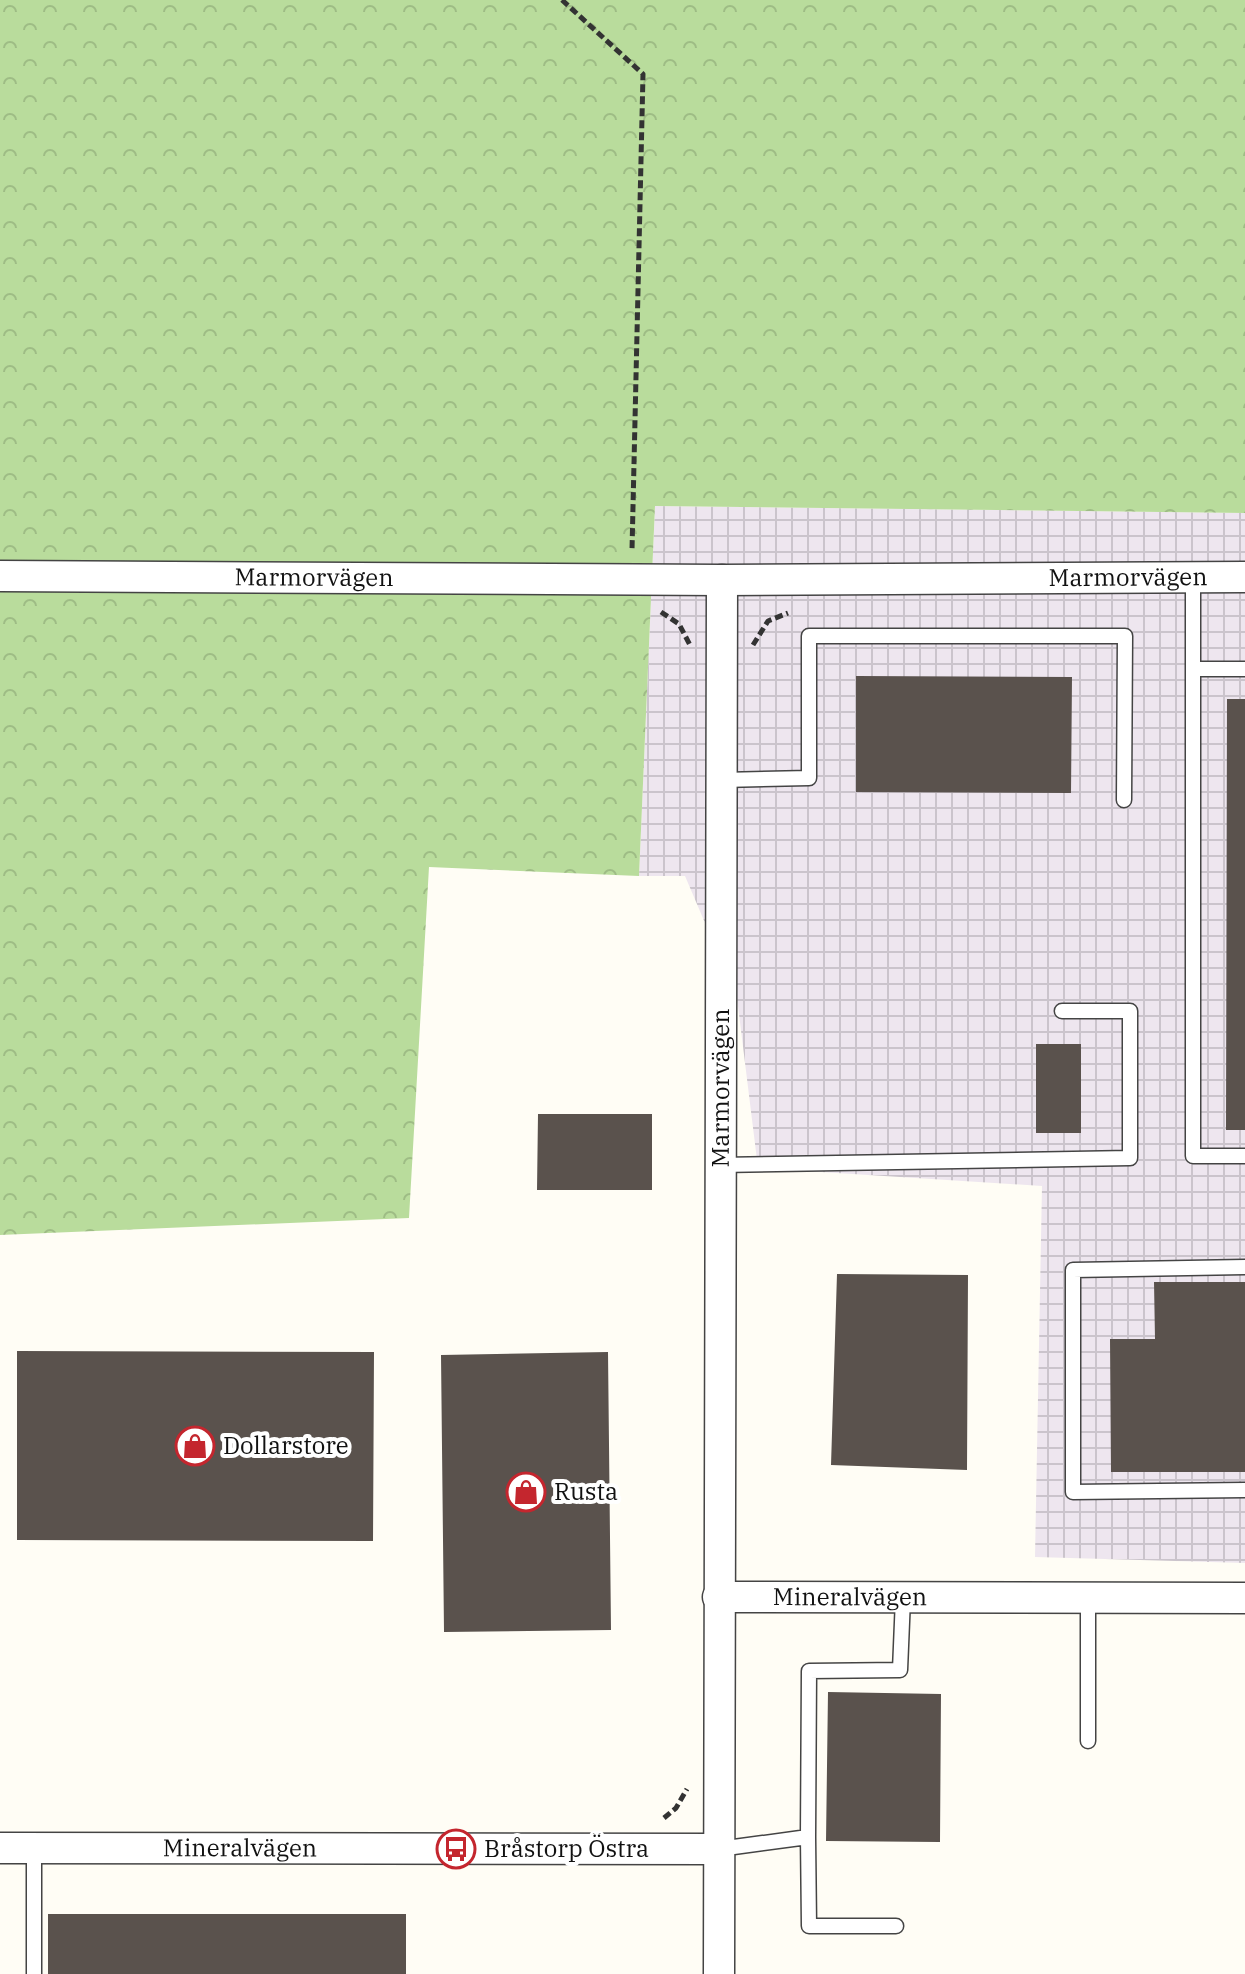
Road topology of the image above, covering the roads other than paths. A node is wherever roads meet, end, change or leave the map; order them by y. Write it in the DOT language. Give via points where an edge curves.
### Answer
graph roads {
  1 [pos="0,576"];
  2 [pos="1193,577"];
  3 [pos="1245,577"];
  4 [pos="722,580"];
  5 [pos="1193,669"];
  6 [pos="1245,669"];
  7 [pos="722,780"];
  8 [pos="1124,800"];
  9 [pos="1062,1011"];
  10 [pos="1245,1156"];
  11 [pos="720,1165"];
  12 [pos="1245,1267"];
  13 [pos="1245,1490"];
  14 [pos="718,1597"];
  15 [pos="903,1598"];
  16 [pos="1088,1599"];
  17 [pos="1241,1600"];
  18 [pos="1088,1741"];
  19 [pos="808,1837"];
  20 [pos="0,1848"];
  21 [pos="34,1848"];
  22 [pos="719,1849"];
  23 [pos="896,1926"];
  24 [pos="34,1974"];
  25 [pos="719,1974"];
  1 -- 4 [label="street, Marmorvägen"];
  2 -- 3 [label="street, Marmorvägen"];
  2 -- 4 [label="street, Marmorvägen"];
  2 -- 5 [label="lane"];
  4 -- 7 [label="street, Marmorvägen"];
  5 -- 6 [label="lane"];
  5 -- 10 [label="lane" via="1193,1156"];
  7 -- 8 [label="lane" via="809,778 809,636 1125,636"];
  7 -- 11 [label="street, Marmorvägen"];
  9 -- 11 [label="lane" via="1130,1011 1130,1158"];
  11 -- 14 [label="street, Marmorvägen"];
  12 -- 13 [label="lane" via="1073,1270 1073,1492"];
  14 -- 15 [label="street, Mineralvägen"];
  14 -- 22 [label="street"];
  15 -- 16 [label="street, Mineralvägen"];
  15 -- 19 [label="lane" via="900,1670 809,1671"];
  16 -- 17 [label="street, Mineralvägen"];
  16 -- 18 [label="lane"];
  19 -- 22 [label="lane"];
  19 -- 23 [label="lane" via="809,1926"];
  20 -- 21 [label="street, Mineralvägen"];
  21 -- 22 [label="street, Mineralvägen"];
  21 -- 24 [label="lane"];
  22 -- 25 [label="street"];
}
